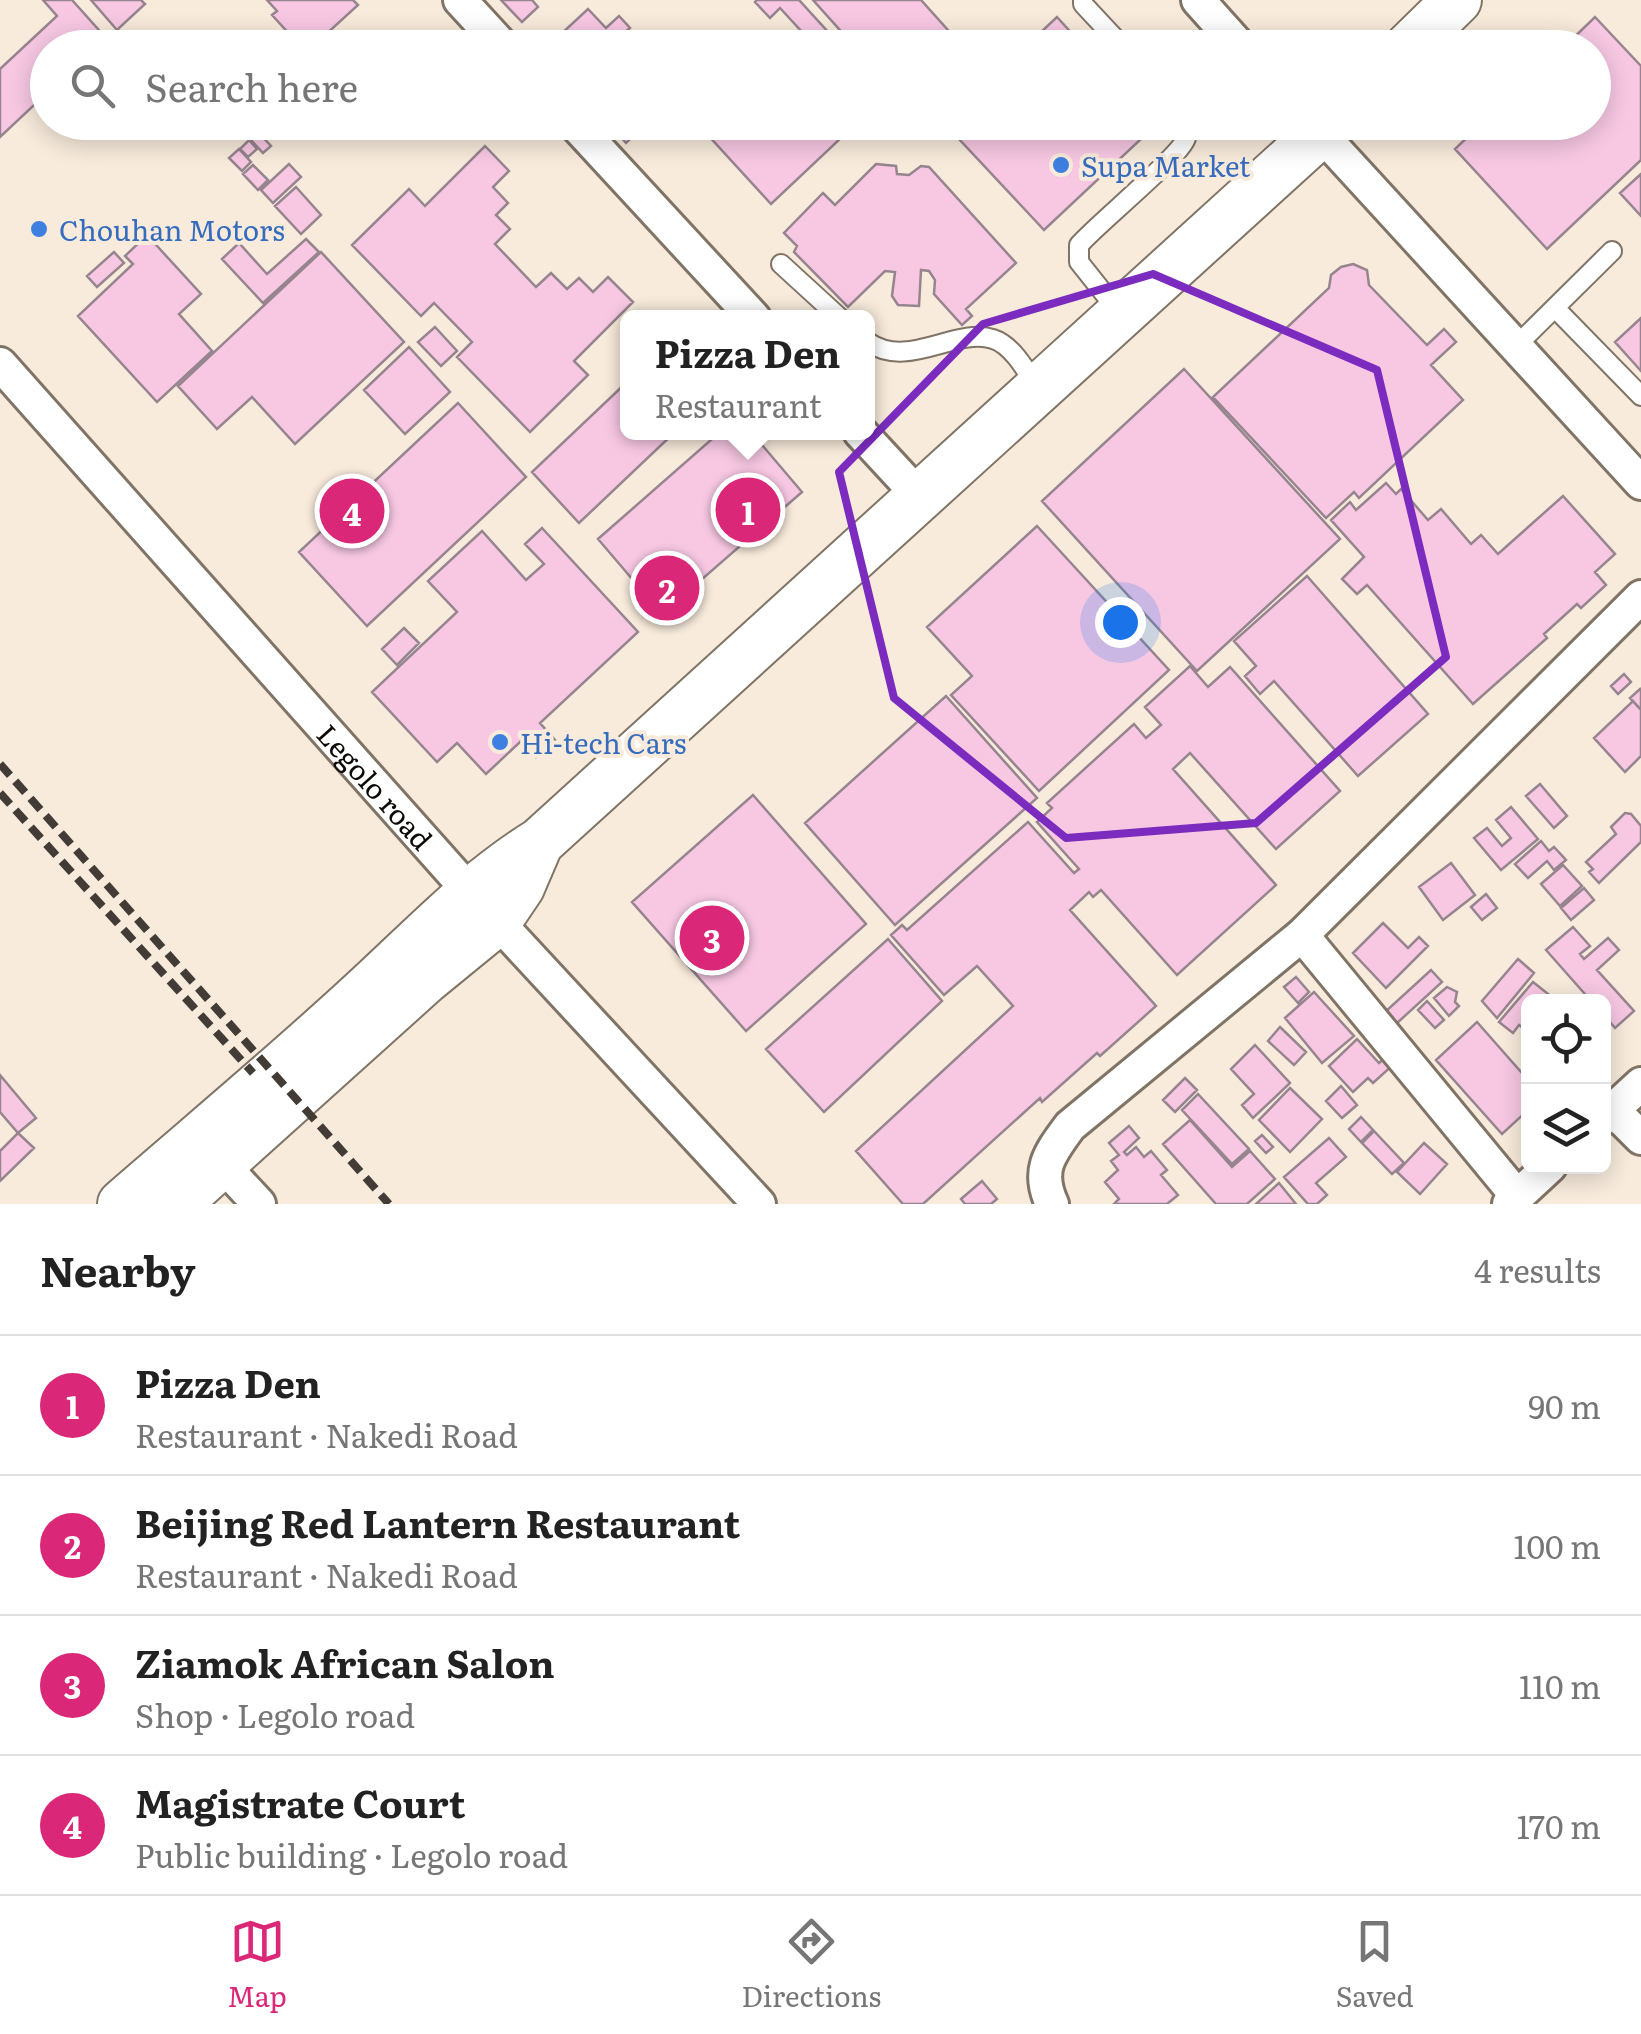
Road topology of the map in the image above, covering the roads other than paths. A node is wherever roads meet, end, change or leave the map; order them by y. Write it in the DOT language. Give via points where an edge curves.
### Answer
graph roads {
  1 [pos="460,0"];
  2 [pos="1083,0"];
  3 [pos="1198,0"];
  4 [pos="1457,0"];
  5 [pos="488,30"];
  6 [pos="1107,30"];
  7 [pos="1225,30"];
  8 [pos="1426,30"];
  9 [pos="590,140"];
  10 [pos="1185,140"];
  11 [pos="1306,140"];
  12 [pos="1333,140"];
  13 [pos="1612,251"];
  14 [pos="781,264"];
  15 [pos="1556,309"];
  16 [pos="747,310"];
  17 [pos="831,310"];
  18 [pos="1121,316"];
  19 [pos="1516,346"];
  20 [pos="875,347"];
  21 [pos="0,364"];
  22 [pos="1039,390"];
  23 [pos="1641,396"];
  24 [pos="867,440"];
  25 [pos="1641,483"];
  26 [pos="921,498"];
  27 [pos="1641,598"];
  28 [pos="483,906"];
  29 [pos="1302,935"];
  30 [pos="1641,1084"];
  31 [pos="1611,1111"];
  32 [pos="1611,1116"];
  33 [pos="1641,1138"];
  34 [pos="220,1162"];
  35 [pos="1541,1174"];
  36 [pos="1513,1200"];
  37 [pos="122,1204"];
  38 [pos="176,1204"];
  39 [pos="259,1204"];
  40 [pos="759,1204"];
  41 [pos="1052,1204"];
  1 -- 5 [label="street"];
  2 -- 6 [label="lane"];
  3 -- 7 [label="street"];
  4 -- 8 [label="main road"];
  9 -- 16 [label="street"];
  10 -- 18 [label="lane" via="1079,245 1079,262"];
  11 -- 18 [label="main road"];
  12 -- 19 [label="street"];
  13 -- 15 [label="lane"];
  14 -- 17 [label="lane"];
  15 -- 19 [label="lane"];
  15 -- 23 [label="lane"];
  18 -- 22 [label="main road"];
  19 -- 25 [label="street"];
  20 -- 22 [label="lane" via="912,352 996,339"];
  21 -- 28 [label="street, Legolo road"];
  22 -- 26 [label="main road"];
  24 -- 26 [label="street"];
  26 -- 28 [label="main road" via="540,842 520,888"];
  27 -- 29 [label="street"];
  28 -- 34 [label="main road"];
  28 -- 37 [label="main road" via="376,981"];
  28 -- 40 [label="street, Legolo road"];
  29 -- 36 [label="street"];
  29 -- 41 [label="street" via="1070,1126 1050,1154 1044,1179"];
  30 -- 31 [label="street"];
  32 -- 33 [label="street"];
  34 -- 38 [label="main road"];
  34 -- 39 [label="street"];
  35 -- 36 [label="street"];
}
